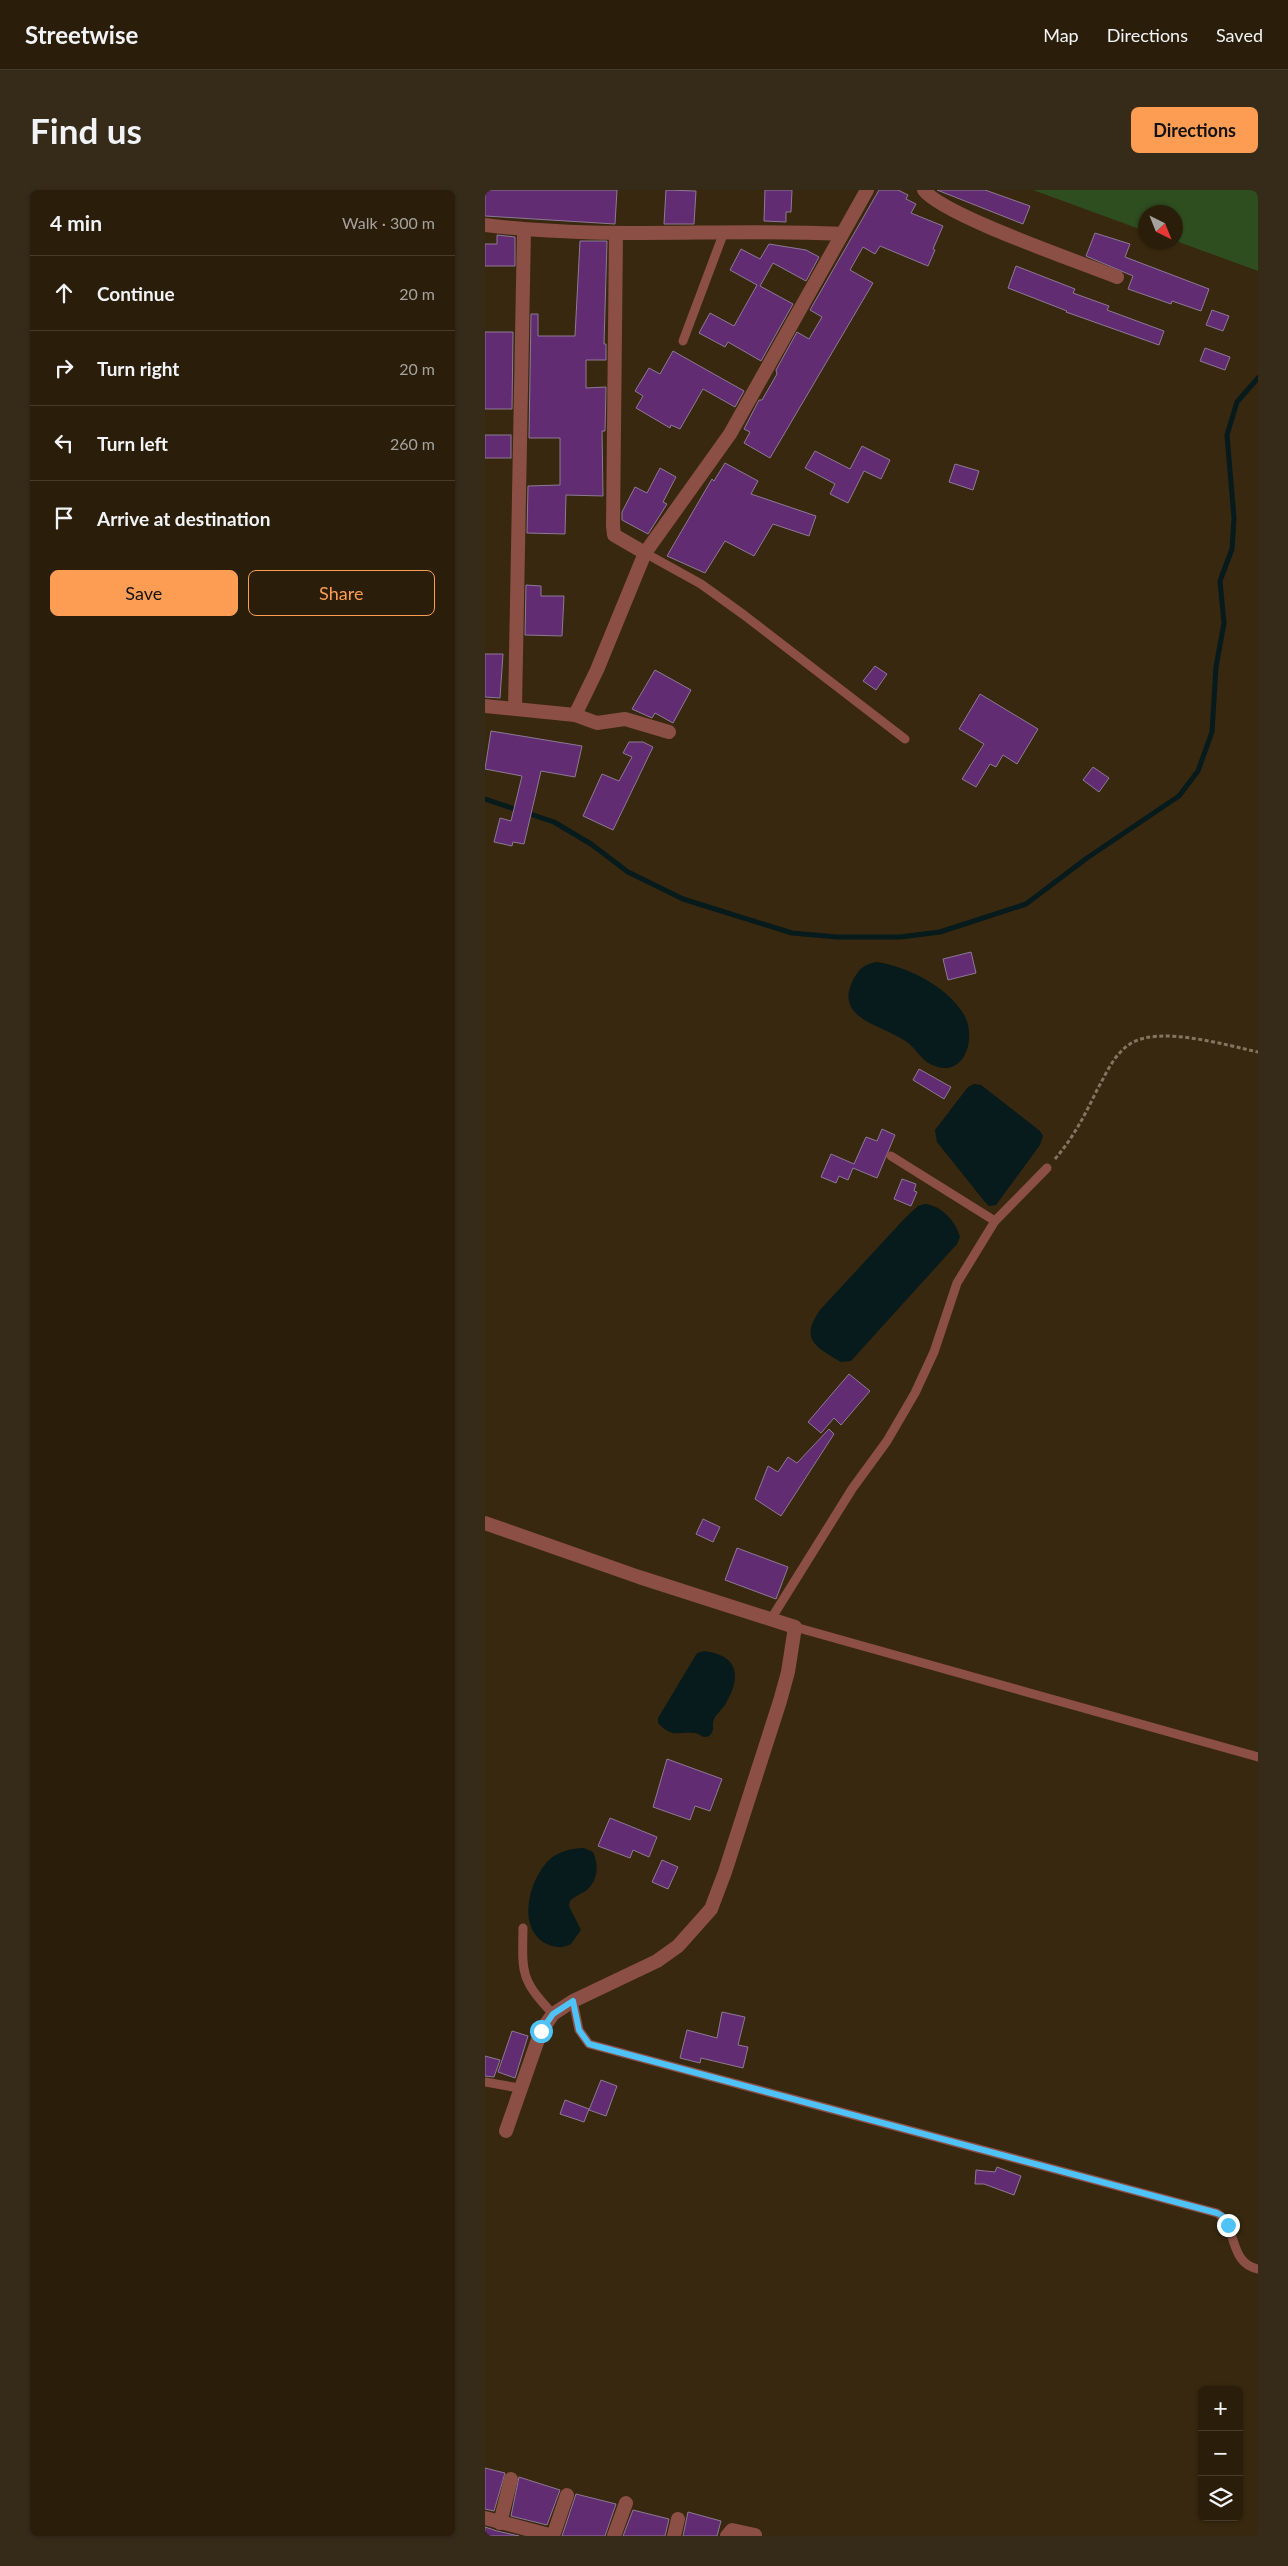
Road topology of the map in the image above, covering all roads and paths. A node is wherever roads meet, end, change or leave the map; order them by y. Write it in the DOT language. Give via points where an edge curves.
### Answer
graph roads {
  1 [pos="867,190"];
  2 [pos="924,190"];
  3 [pos="485,225"];
  4 [pos="524,230"];
  5 [pos="724,232"];
  6 [pos="616,233"];
  7 [pos="841,234"];
  8 [pos="1117,277"];
  9 [pos="683,341"];
  10 [pos="645,553"];
  11 [pos="485,706"];
  12 [pos="515,708"];
  13 [pos="575,715"];
  14 [pos="669,732"];
  15 [pos="905,738"];
  16 [pos="1258,1052"];
  17 [pos="891,1156"];
  18 [pos="1047,1168"];
  19 [pos="995,1221"];
  20 [pos="485,1523"];
  21 [pos="771,1619"];
  22 [pos="795,1627"];
  23 [pos="1258,1757"];
  24 [pos="523,1928"];
  25 [pos="573,2001"];
  26 [pos="553,2014"];
  27 [pos="485,2082"];
  28 [pos="519,2088"];
  29 [pos="506,2131"];
  30 [pos="1258,2269"];
  31 [pos="511,2479"];
  32 [pos="567,2495"];
  33 [pos="626,2503"];
  34 [pos="485,2518"];
  35 [pos="678,2519"];
  36 [pos="500,2523"];
  37 [pos="755,2535"];
  38 [pos="553,2536"];
  39 [pos="614,2536"];
  40 [pos="674,2536"];
  41 [pos="727,2536"];
  1 -- 7 [label="street"];
  2 -- 8 [label="street" via="937,203 968,217"];
  3 -- 4 [label="street"];
  4 -- 6 [label="street"];
  4 -- 12 [label="street"];
  5 -- 6 [label="street"];
  5 -- 7 [label="street"];
  5 -- 9 [label="lane"];
  6 -- 10 [label="street" via="613,526 614,535"];
  7 -- 10 [label="street" via="730,434"];
  10 -- 13 [label="street"];
  10 -- 15 [label="lane" via="701,584"];
  11 -- 12 [label="street"];
  12 -- 13 [label="street"];
  13 -- 14 [label="street" via="597,723 625,719"];
  16 -- 18 [label="path" via="1180,1038 1157,1036 1138,1039 1118,1055 1071,1139"];
  17 -- 19 [label="lane"];
  18 -- 19 [label="lane"];
  19 -- 21 [label="lane" via="957,1283 934,1352 915,1393"];
  20 -- 21 [label="street"];
  21 -- 22 [label="street"];
  22 -- 23 [label="lane"];
  22 -- 25 [label="street" via="781,1701 711,1909 678,1946 657,1961"];
  24 -- 26 [label="lane" via="522,1959 526,1981"];
  25 -- 26 [label="street"];
  25 -- 30 [label="lane" via="579,2030 589,2044 1217,2213 1224,2217 1236,2252 1250,2267"];
  26 -- 28 [label="street" via="541,2031"];
  27 -- 28 [label="lane"];
  28 -- 29 [label="street"];
  31 -- 36 [label="street"];
  32 -- 38 [label="street"];
  33 -- 39 [label="street"];
  34 -- 36 [label="street"];
  35 -- 40 [label="street"];
  36 -- 38 [label="street"];
  37 -- 41 [label="street" via="732,2530"];
}
